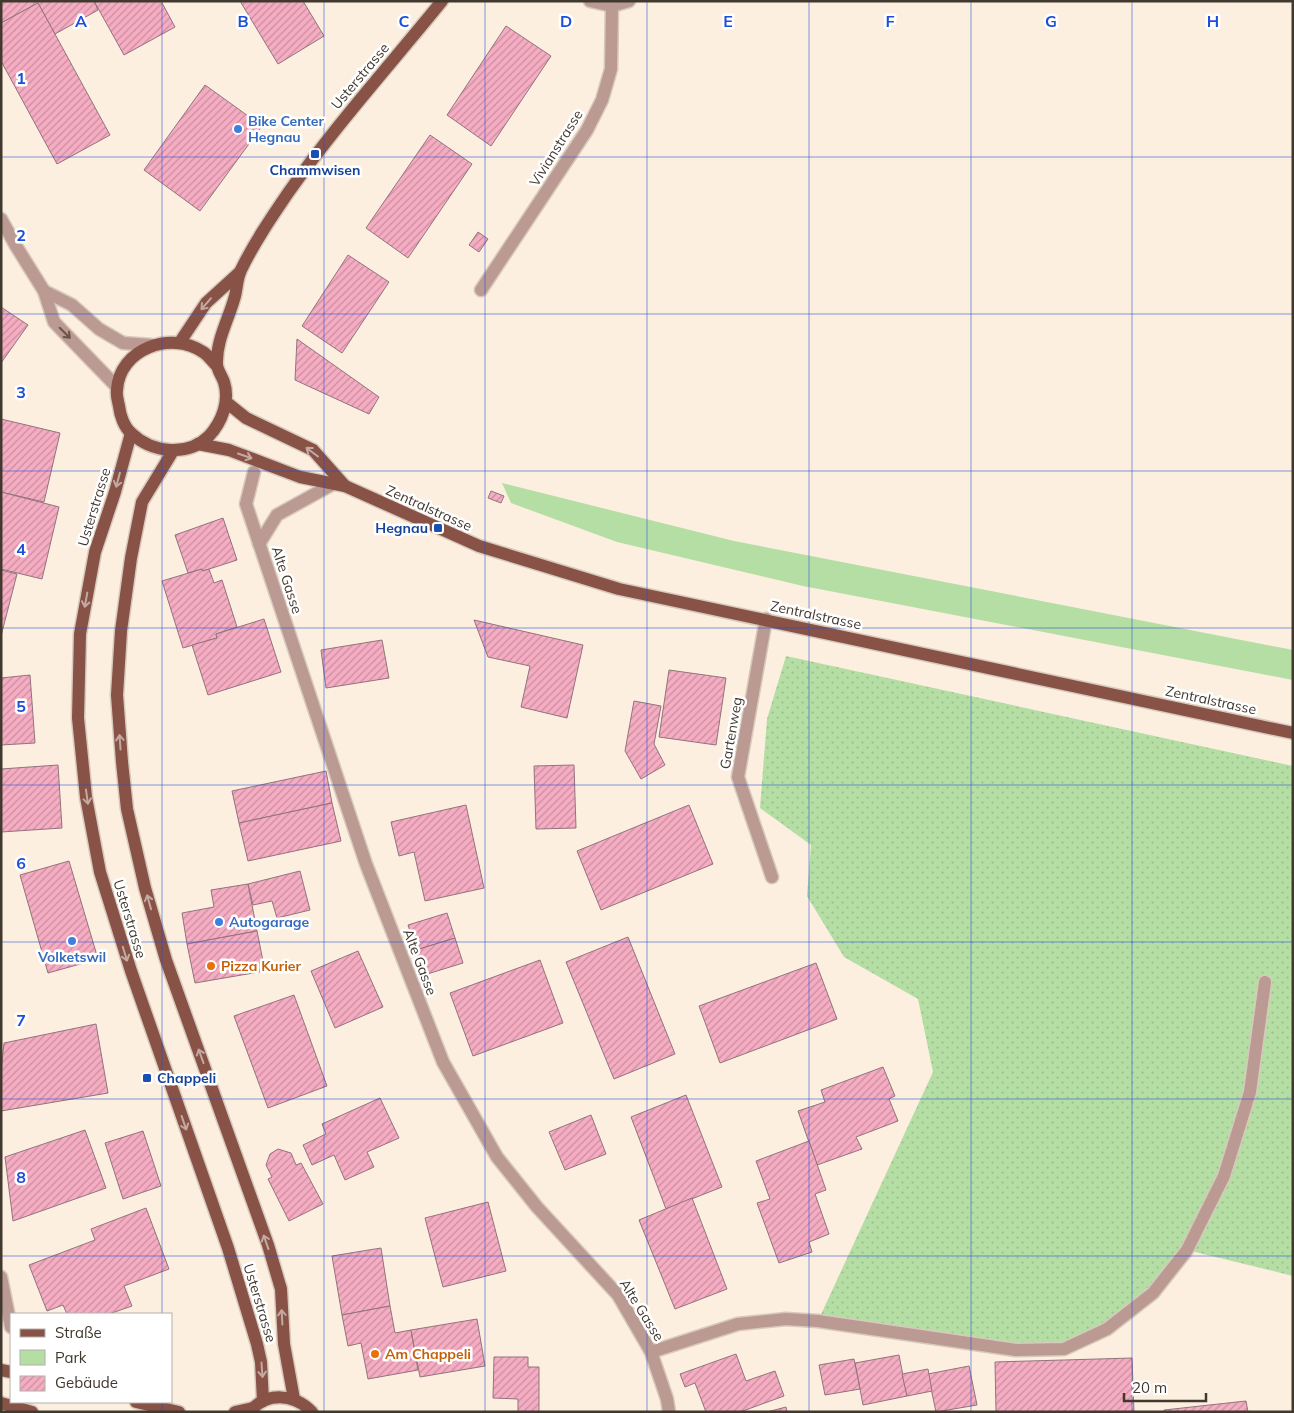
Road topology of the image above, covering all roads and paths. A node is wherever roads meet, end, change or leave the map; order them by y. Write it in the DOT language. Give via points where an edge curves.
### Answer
graph roads {
  1 [pos="442,1"];
  2 [pos="590,1"];
  3 [pos="629,1"];
  4 [pos="612,6"];
  5 [pos="1,219"];
  6 [pos="240,272"];
  7 [pos="481,290"];
  8 [pos="44,291"];
  9 [pos="180,342"];
  10 [pos="151,346"];
  11 [pos="216,366"];
  12 [pos="117,387"];
  13 [pos="226,402"];
  14 [pos="131,433"];
  15 [pos="198,444"];
  16 [pos="173,451"];
  17 [pos="254,472"];
  18 [pos="339,485"];
  19 [pos="259,544"];
  20 [pos="766,619"];
  21 [pos="1293,733"];
  22 [pos="772,876"];
  23 [pos="1265,982"];
  24 [pos="1,1277"];
  25 [pos="7,1328"];
  26 [pos="651,1352"];
  27 [pos="294,1399"];
  28 [pos="1,1403"];
  29 [pos="140,1403"];
  30 [pos="255,1407"];
  31 [pos="32,1412"];
  32 [pos="179,1412"];
  33 [pos="235,1412"];
  34 [pos="312,1412"];
  35 [pos="669,1412"];
  1 -- 6 [label="main road, Usterstrasse" via="315,154 263,229"];
  2 -- 4 [label="street"];
  3 -- 4 [label="street"];
  4 -- 7 [label="street, Vivianstrasse" via="611,69 602,100 587,130"];
  5 -- 8 [label="street"];
  6 -- 9 [label="main road, Usterstrasse, one-way" via="206,303"];
  6 -- 11 [label="main road, Usterstrasse" via="219,340"];
  8 -- 10 [label="street" via="72,304 99,329 123,343"];
  8 -- 12 [label="street, one-way" via="54,322"];
  9 -- 10 [label="main road, Usterstrasse"];
  9 -- 11 [label="main road, Usterstrasse" via="204,352"];
  10 -- 12 [label="main road, Usterstrasse" via="135,355 123,370"];
  11 -- 13 [label="main road, Usterstrasse" via="224,383"];
  12 -- 14 [label="main road" via="120,415"];
  13 -- 15 [label="main road" via="220,420 209,436"];
  18 -- 13 [label="main road, Zentralstrasse, one-way" via="313,450 246,418"];
  14 -- 16 [label="main road" via="151,447"];
  14 -- 30 [label="main road, Usterstrasse, one-way" via="95,552 80,634 78,718 86,796 100,872 111,908 228,1248 262,1362"];
  15 -- 16 [label="main road"];
  15 -- 18 [label="main road, Zentralstrasse, one-way" via="229,450 300,477"];
  27 -- 16 [label="main road, Usterstrasse, one-way" via="284,1344 281,1289 166,960 127,809 117,694 121,630 142,502"];
  17 -- 19 [label="street, Alte Gasse" via="246,504"];
  18 -- 19 [label="street" via="277,514"];
  18 -- 20 [label="main road, Zentralstrasse" via="479,546 619,589"];
  19 -- 26 [label="street, Alte Gasse" via="366,864 443,1062 497,1157 538,1208 618,1295"];
  20 -- 21 [label="main road, Zentralstrasse"];
  20 -- 22 [label="street, Gartenweg" via="738,777"];
  23 -- 26 [label="street" via="1250,1092 1224,1176 1187,1250 1153,1293 1107,1329 1064,1349 1016,1350 818,1321 786,1320 738,1324"];
  24 -- 25 [label="street"];
  26 -- 35 [label="street, Alte Gasse"];
  27 -- 30 [label="main road" via="284,1397"];
  27 -- 34 [label="main road"];
  28 -- 31 [label="main road"];
  29 -- 32 [label="main road"];
  30 -- 33 [label="main road"];
}
